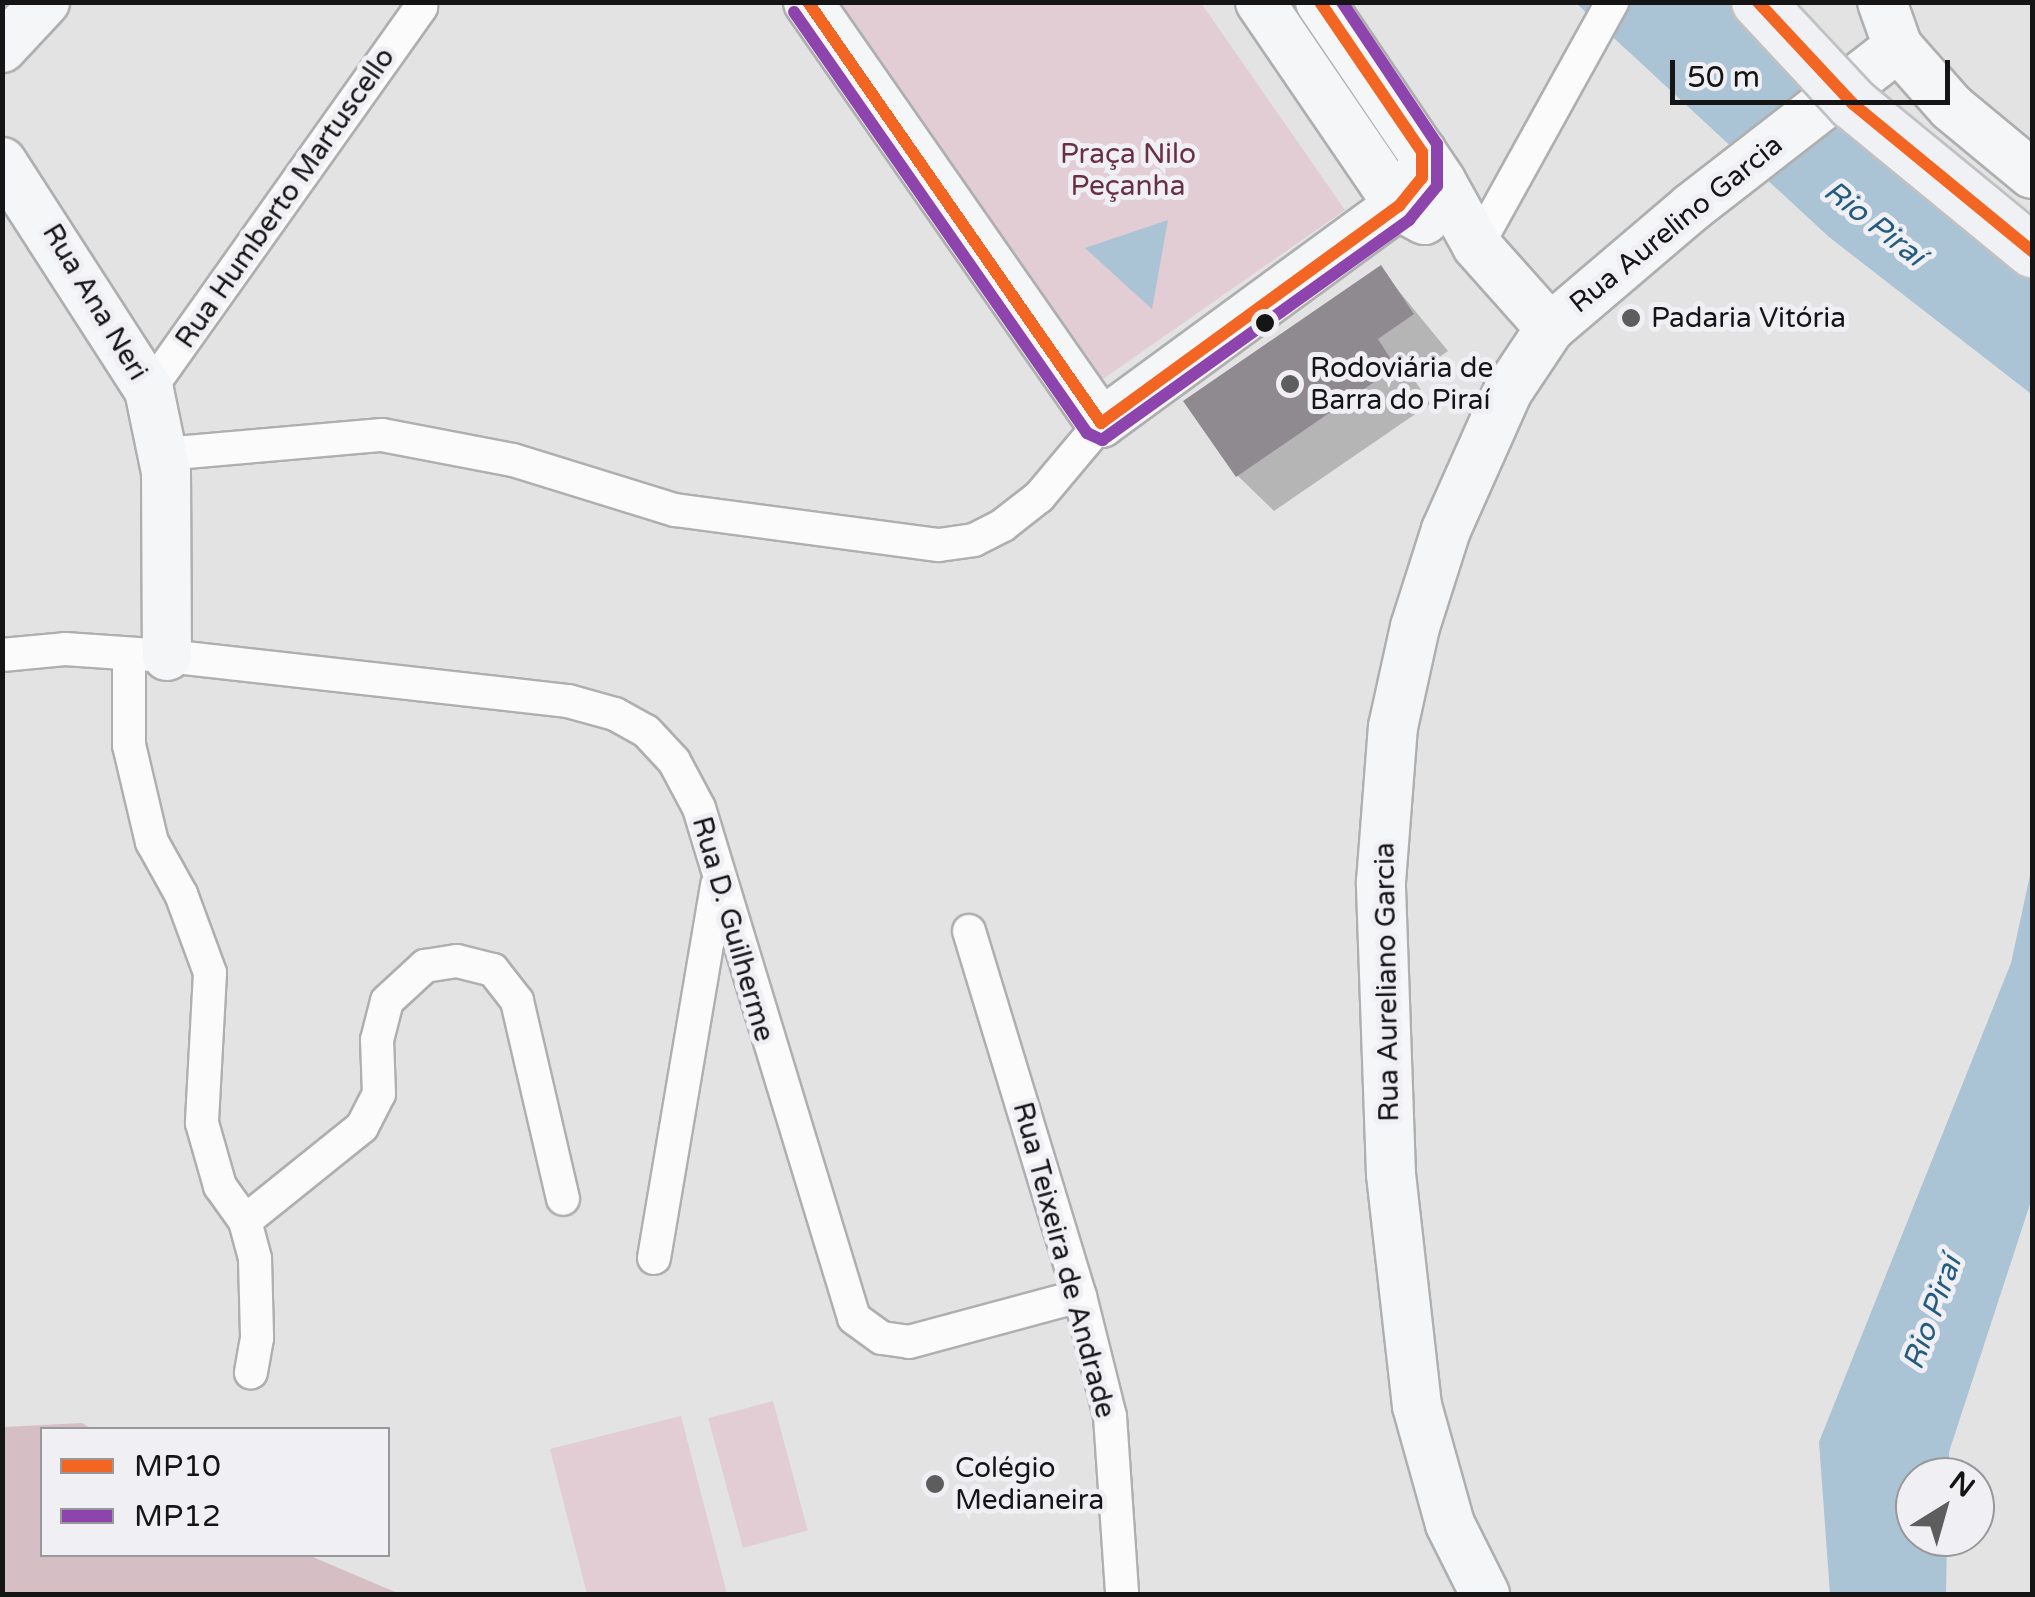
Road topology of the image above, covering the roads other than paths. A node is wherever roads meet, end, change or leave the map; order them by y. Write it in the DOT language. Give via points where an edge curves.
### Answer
graph roads {
  1 [pos="45,2"];
  2 [pos="808,2"];
  3 [pos="1260,2"];
  4 [pos="1320,2"];
  5 [pos="1612,2"];
  6 [pos="1758,2"];
  7 [pos="1882,2"];
  8 [pos="420,6"];
  9 [pos="1898,47"];
  10 [pos="2,48"];
  11 [pos="1422,152"];
  12 [pos="2,162"];
  13 [pos="2032,174"];
  14 [pos="1400,206"];
  15 [pos="1476,246"];
  16 [pos="2032,251"];
  17 [pos="1550,328"];
  18 [pos="149,390"];
  19 [pos="1100,424"];
  20 [pos="165,463"];
  21 [pos="154,649"];
  22 [pos="2,655"];
  23 [pos="718,880"];
  24 [pos="970,931"];
  25 [pos="564,1198"];
  26 [pos="245,1222"];
  27 [pos="654,1258"];
  28 [pos="1080,1296"];
  29 [pos="250,1372"];
  30 [pos="1122,1594"];
  31 [pos="1485,1594"];
  1 -- 10 [label="street"];
  2 -- 19 [label="street"];
  3 -- 14 [label="street"];
  4 -- 11 [label="street"];
  5 -- 15 [label="street"];
  6 -- 16 [label="main road, bridge" via="1853,104"];
  7 -- 9 [label="street"];
  8 -- 18 [label="street, Rua Humberto Martuscello"];
  9 -- 13 [label="street" via="1952,107"];
  9 -- 17 [label="street, Rua Aurelino Garcia"];
  11 -- 14 [label="street" via="1422,178"];
  11 -- 15 [label="street"];
  12 -- 18 [label="street, Rua Ana Neri"];
  14 -- 15 [label="street"];
  14 -- 19 [label="street"];
  15 -- 17 [label="street"];
  17 -- 31 [label="street, Rua Aureliano Garcia" via="1508,391 1446,530 1416,628 1393,726 1381,882 1391,1174 1417,1406 1450,1524"];
  18 -- 20 [label="street, Rua Ana Neri"];
  19 -- 20 [label="street" via="1039,497 1003,525 974,540 939,545 674,510 513,460 382,435"];
  20 -- 21 [label="street, Rua Ana Neri"];
  21 -- 22 [label="street, Rua D. Guilherme"];
  21 -- 23 [label="street, Rua D. Guilherme" via="568,701 614,714 646,731 674,761 700,808"];
  21 -- 26 [label="street" via="130,745 152,842 181,894 210,973 202,1123 220,1186"];
  23 -- 27 [label="street"];
  23 -- 28 [label="street, Rua D. Guilherme" via="854,1318 882,1338 909,1342"];
  24 -- 28 [label="street, Rua Teixeira de Andrade"];
  25 -- 26 [label="street" via="517,1001 493,970 456,962 425,966 387,1001 377,1040 379,1094 362,1127"];
  26 -- 29 [label="street" via="258,1286"];
  28 -- 30 [label="street, Rua Teixeira de Andrade" via="1110,1416"];
}
